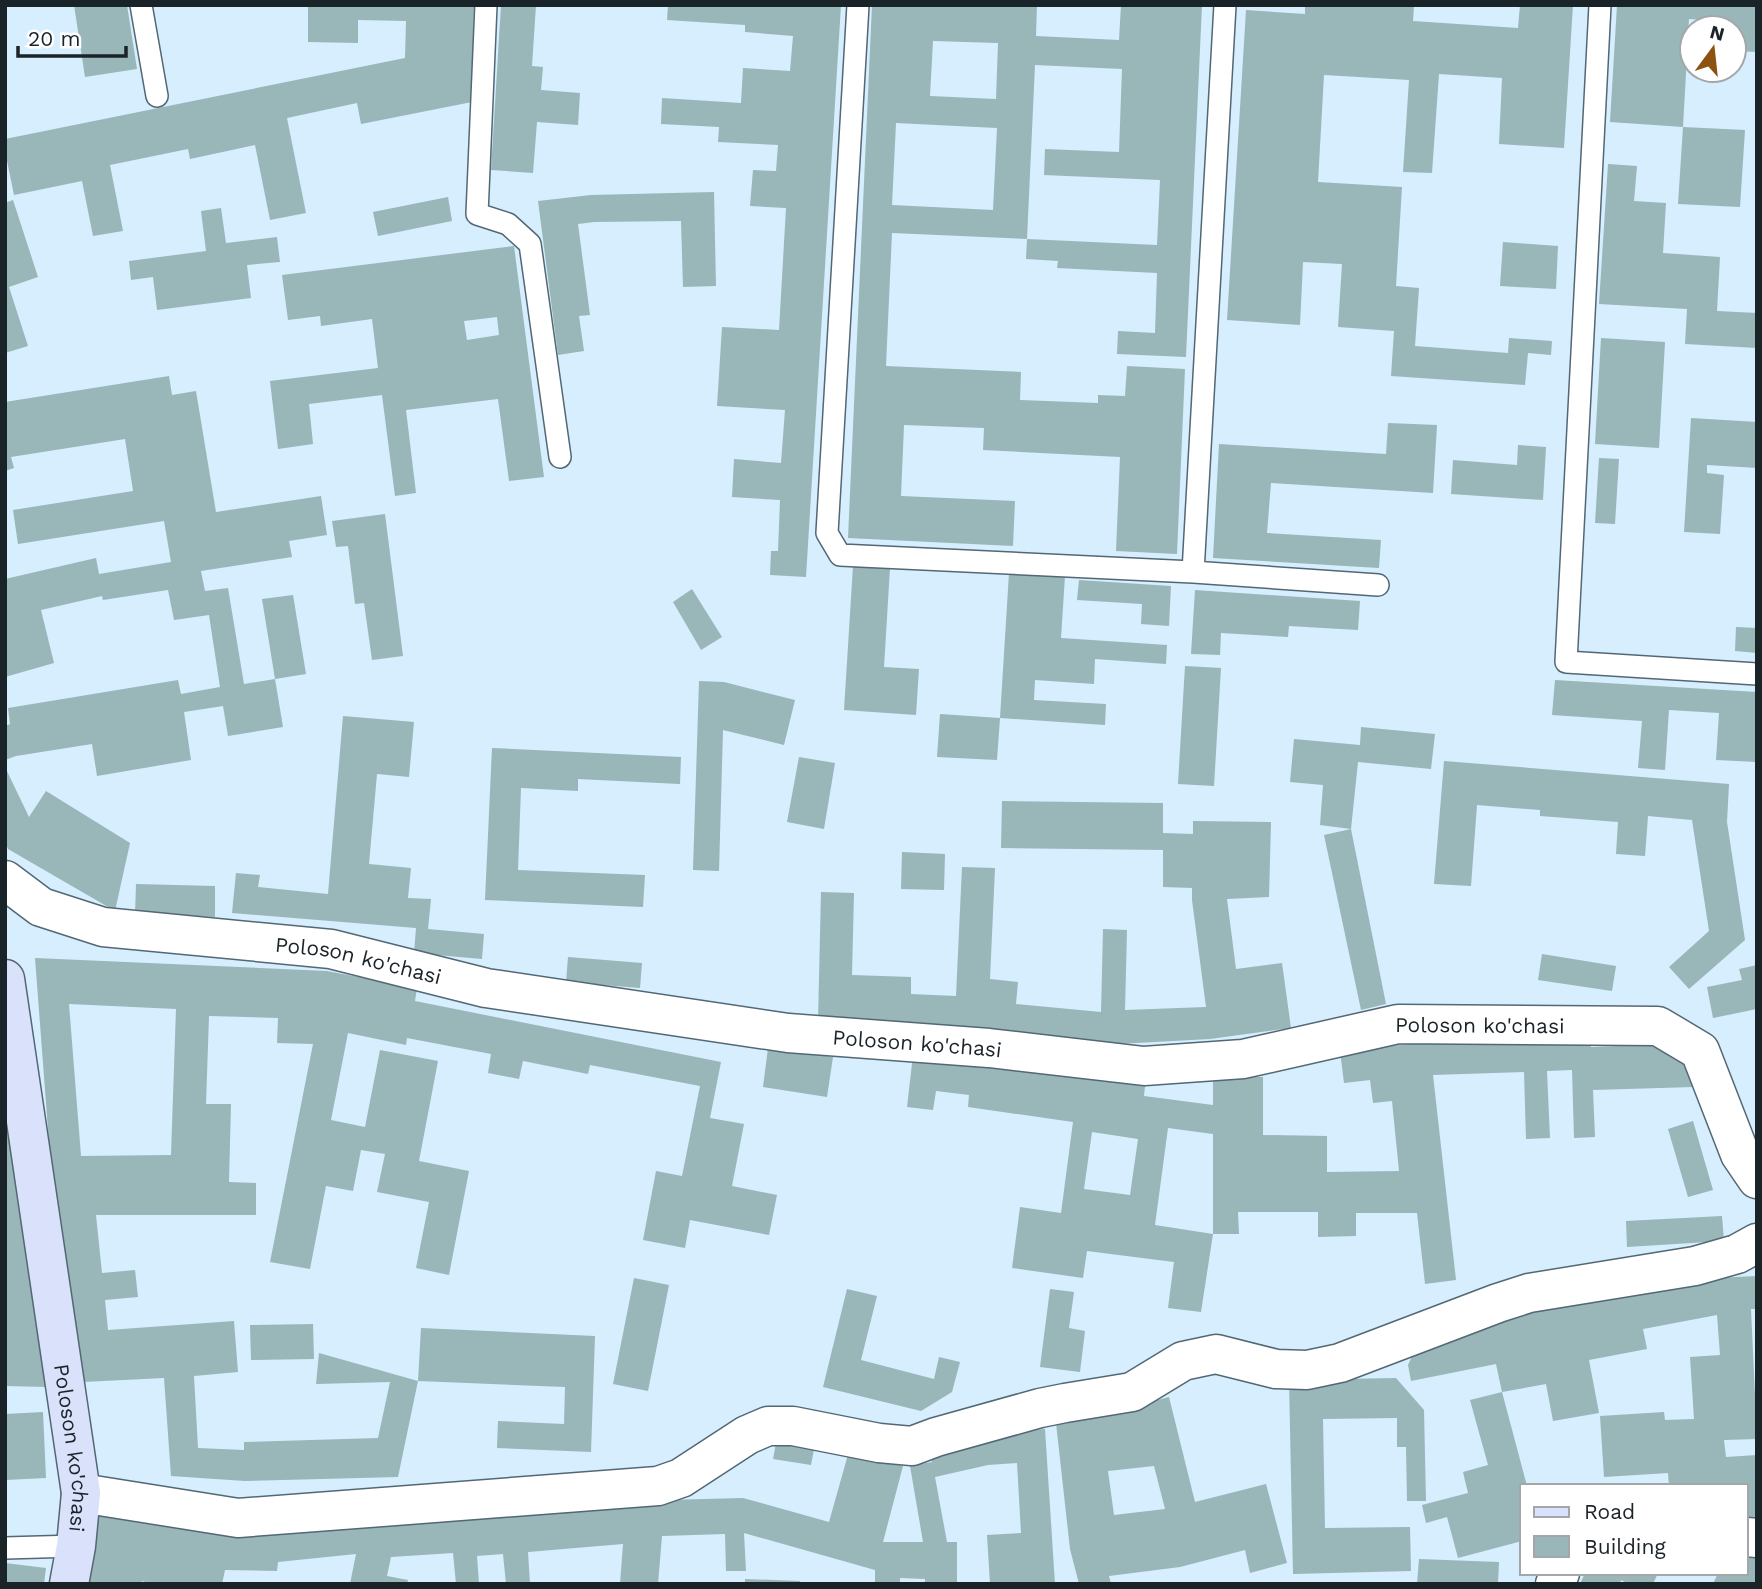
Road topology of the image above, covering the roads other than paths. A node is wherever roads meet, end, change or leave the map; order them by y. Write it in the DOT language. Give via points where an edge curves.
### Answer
graph roads {
  1 [pos="141,5"];
  2 [pos="486,5"];
  3 [pos="858,5"];
  4 [pos="1225,5"];
  5 [pos="1600,5"];
  6 [pos="158,96"];
  7 [pos="560,457"];
  8 [pos="1193,572"];
  9 [pos="1378,585"];
  10 [pos="1757,674"];
  11 [pos="5,880"];
  12 [pos="5,979"];
  13 [pos="1757,1179"];
  14 [pos="1757,1243"];
  15 [pos="81,1493"];
  16 [pos="76,1546"];
  17 [pos="5,1548"];
  18 [pos="69,1584"];
  1 -- 6 [label="lane"];
  2 -- 7 [label="lane" via="477,214 508,224 530,244"];
  3 -- 8 [label="lane" via="827,533 840,555"];
  4 -- 8 [label="lane"];
  5 -- 10 [label="lane" via="1566,662"];
  8 -- 9 [label="lane"];
  11 -- 13 [label="street, Poloson ko'chasi" via="41,907 103,927 331,949 486,988 788,1033 989,1048 1144,1066 1243,1059 1398,1024 1658,1026 1700,1051 1740,1154"];
  12 -- 15 [label="street, Poloson ko'chasi"];
  14 -- 15 [label="street" via="1695,1266 1529,1293 1339,1363 1307,1370 1276,1369 1216,1354 1183,1361 1132,1392 1053,1405 912,1446 768,1426 681,1478 658,1486 238,1518"];
  15 -- 16 [label="street, Poloson ko'chasi"];
  16 -- 17 [label="lane"];
  16 -- 18 [label="street, Poloson ko'chasi"];
}
